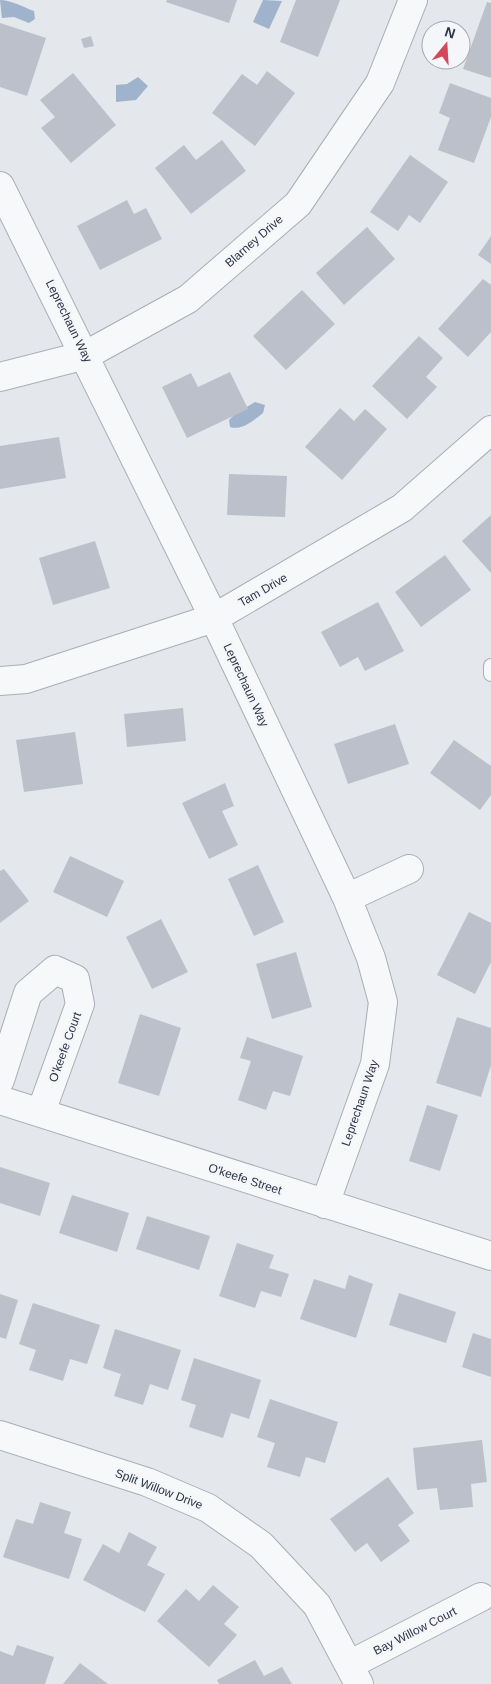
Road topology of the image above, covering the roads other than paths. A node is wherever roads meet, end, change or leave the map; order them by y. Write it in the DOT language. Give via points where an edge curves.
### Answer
graph roads {
  1 [pos="414,0"];
  2 [pos="0,186"];
  3 [pos="86,355"];
  4 [pos="0,377"];
  5 [pos="491,430"];
  6 [pos="214,618"];
  7 [pos="491,666"];
  8 [pos="491,674"];
  9 [pos="0,682"];
  10 [pos="409,869"];
  11 [pos="347,898"];
  12 [pos="0,1080"];
  13 [pos="0,1100"];
  14 [pos="41,1112"];
  15 [pos="325,1204"];
  16 [pos="491,1256"];
  17 [pos="0,1434"];
  18 [pos="481,1597"];
  19 [pos="354,1674"];
  1 -- 3 [label="street, Blarney Drive" via="380,83 298,204 188,298"];
  2 -- 3 [label="street, Leprechaun Way"];
  3 -- 4 [label="street, Blarney Drive"];
  3 -- 6 [label="street, Leprechaun Way"];
  5 -- 6 [label="street, Tam Drive" via="402,508"];
  6 -- 9 [label="street, Tam Drive" via="26,679"];
  6 -- 11 [label="street, Leprechaun Way"];
  7 -- 8 [label="lane"];
  10 -- 11 [label="street"];
  11 -- 15 [label="street, Leprechaun Way" via="371,958 383,1002 375,1064"];
  12 -- 14 [label="street, O'keefe Court" via="28,993 55,970 75,979 80,1004"];
  13 -- 14 [label="street, O'keefe Street"];
  14 -- 15 [label="street, O'keefe Street"];
  15 -- 16 [label="street, O'keefe Street"];
  17 -- 19 [label="street, Split Willow Drive" via="148,1482 208,1508 261,1545 317,1605"];
  18 -- 19 [label="street, Bay Willow Court"];
}
